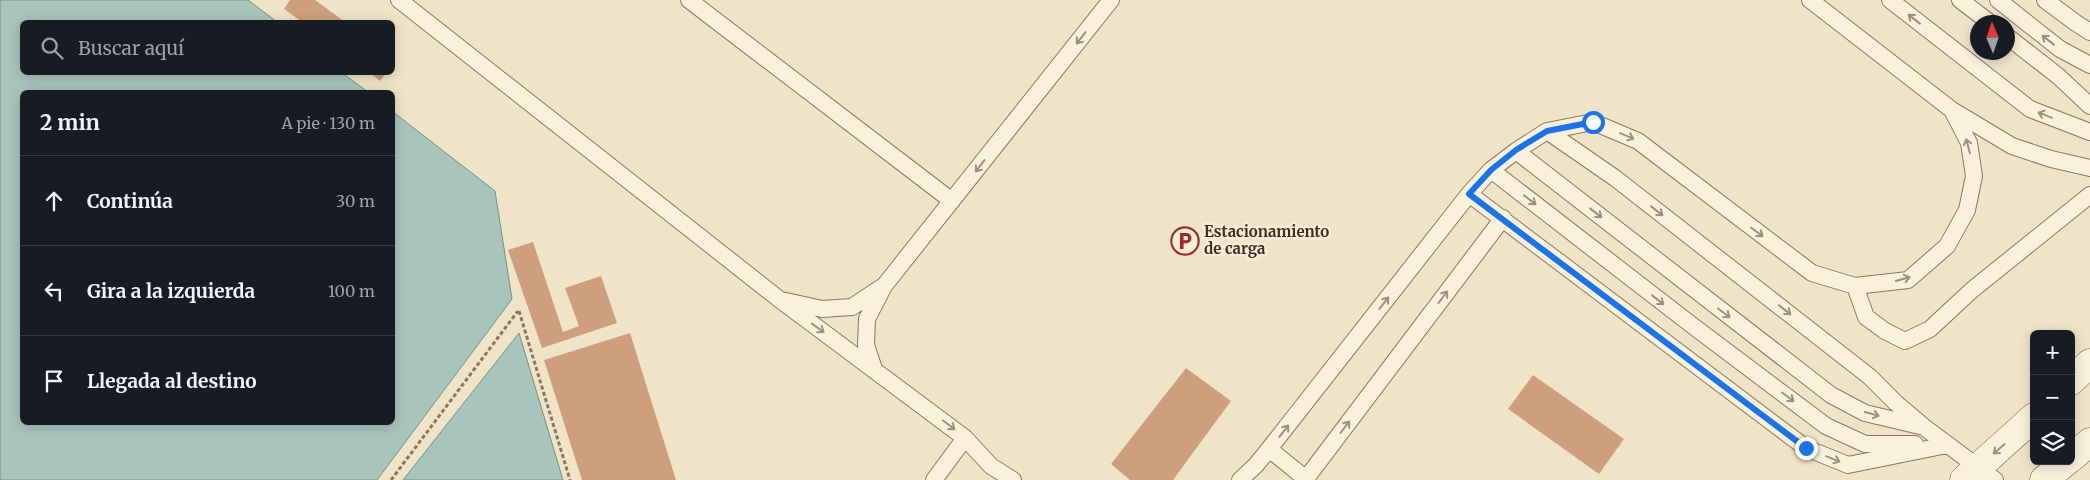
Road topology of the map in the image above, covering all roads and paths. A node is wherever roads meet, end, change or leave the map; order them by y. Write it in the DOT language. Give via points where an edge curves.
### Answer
graph roads {
  1 [pos="399,0"];
  2 [pos="689,0"];
  3 [pos="1111,0"];
  4 [pos="1810,0"];
  5 [pos="1890,0"];
  6 [pos="1960,0"];
  7 [pos="1998,0"];
  8 [pos="2046,0"];
  9 [pos="1980,15"];
  10 [pos="2090,32"];
  11 [pos="2015,42"];
  12 [pos="2090,65"];
  13 [pos="2090,106"];
  14 [pos="1952,110"];
  15 [pos="1547,131"];
  16 [pos="2090,132"];
  17 [pos="1516,150"];
  18 [pos="2090,168"];
  19 [pos="1491,170"];
  20 [pos="1469,194"];
  21 [pos="2090,195"];
  22 [pos="952,201"];
  23 [pos="1503,218"];
  24 [pos="884,286"];
  25 [pos="1855,286"];
  26 [pos="779,299"];
  27 [pos="2090,363"];
  28 [pos="874,369"];
  29 [pos="2075,377"];
  30 [pos="2031,420"];
  31 [pos="1924,427"];
  32 [pos="965,438"];
  33 [pos="2090,442"];
  34 [pos="1947,445"];
  35 [pos="1269,449"];
  36 [pos="2075,455"];
  37 [pos="1256,465"];
  38 [pos="2062,465"];
  39 [pos="1979,476"];
  40 [pos="391,480"];
  41 [pos="570,480"];
  42 [pos="934,480"];
  43 [pos="1013,480"];
  44 [pos="1240,480"];
  45 [pos="1246,480"];
  46 [pos="1306,480"];
  47 [pos="2044,480"];
  1 -- 26 [label="lane"];
  2 -- 22 [label="lane"];
  3 -- 22 [label="lane, one-way"];
  4 -- 14 [label="lane"];
  16 -- 5 [label="lane, one-way" via="2030,109"];
  6 -- 9 [label="lane"];
  12 -- 7 [label="lane, one-way" via="2060,49"];
  8 -- 10 [label="lane"];
  11 -- 13 [label="lane"];
  14 -- 18 [label="lane" via="2012,146 2051,160"];
  25 -- 14 [label="lane, one-way" via="1908,280 1947,246 1967,210 1974,176 1969,143"];
  15 -- 17 [label="lane"];
  15 -- 25 [label="lane, one-way" via="1593,122 1638,141 1812,273"];
  15 -- 31 [label="lane, one-way" via="1615,178 1855,365"];
  17 -- 19 [label="lane"];
  17 -- 31 [label="lane, one-way" via="1831,395 1865,412"];
  19 -- 20 [label="lane"];
  19 -- 34 [label="lane, one-way" via="1826,426 1865,444"];
  20 -- 23 [label="lane"];
  35 -- 20 [label="lane, one-way"];
  21 -- 25 [label="lane" via="1972,290 1930,329 1906,341 1866,317"];
  22 -- 24 [label="lane"];
  23 -- 34 [label="lane, one-way" via="1806,448 1848,465"];
  46 -- 23 [label="lane, one-way"];
  24 -- 26 [label="lane" via="852,307 822,309"];
  24 -- 28 [label="lane" via="867,318 866,345"];
  26 -- 28 [label="lane, one-way"];
  27 -- 29 [label="main road"];
  28 -- 32 [label="lane, one-way"];
  30 -- 39 [label="main road, one-way"];
  31 -- 34 [label="lane"];
  32 -- 42 [label="lane"];
  32 -- 43 [label="lane" via="991,466"];
  33 -- 36 [label="main road"];
  34 -- 39 [label="lane"];
  35 -- 37 [label="lane"];
  35 -- 46 [label="lane"];
  37 -- 44 [label="lane"];
  37 -- 45 [label="lane"];
  38 -- 47 [label="main road"];
  40 -- 41 [label="path" via="518,311"];
}
